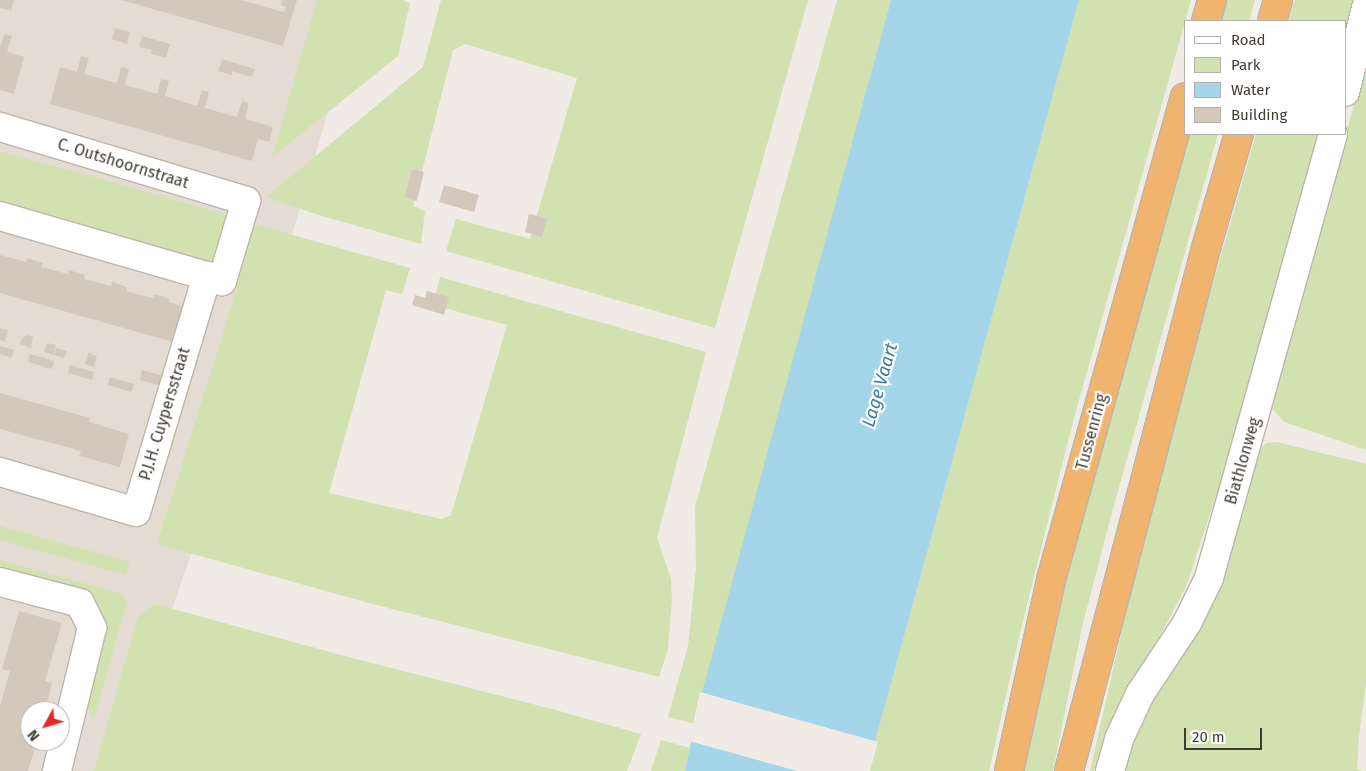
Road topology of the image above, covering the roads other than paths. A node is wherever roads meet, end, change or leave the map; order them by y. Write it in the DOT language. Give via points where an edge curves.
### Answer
graph roads {
  1 [pos="1212,0"];
  2 [pos="1278,0"];
  3 [pos="1365,19"];
  4 [pos="1206,20"];
  5 [pos="1272,20"];
  6 [pos="1346,88"];
  7 [pos="1184,101"];
  8 [pos="0,127"];
  9 [pos="1239,135"];
  10 [pos="1333,135"];
  11 [pos="0,216"];
  12 [pos="207,276"];
  13 [pos="0,472"];
  14 [pos="0,582"];
  15 [pos="57,771"];
  16 [pos="1009,771"];
  17 [pos="1069,771"];
  18 [pos="1110,771"];
  1 -- 4 [label="highway"];
  2 -- 5 [label="highway"];
  3 -- 6 [label="street"];
  7 -- 16 [label="highway, Tussenring" via="1052,576"];
  8 -- 12 [label="street, C. Outshoornstraat" via="246,201 222,281"];
  9 -- 17 [label="highway"];
  10 -- 18 [label="street, Biathlonweg" via="1208,578 1187,623 1140,694 1119,739"];
  11 -- 12 [label="street"];
  12 -- 13 [label="street, P.J.H. Cuypersstraat" via="136,512"];
  14 -- 15 [label="street" via="80,603 92,628"];
}
